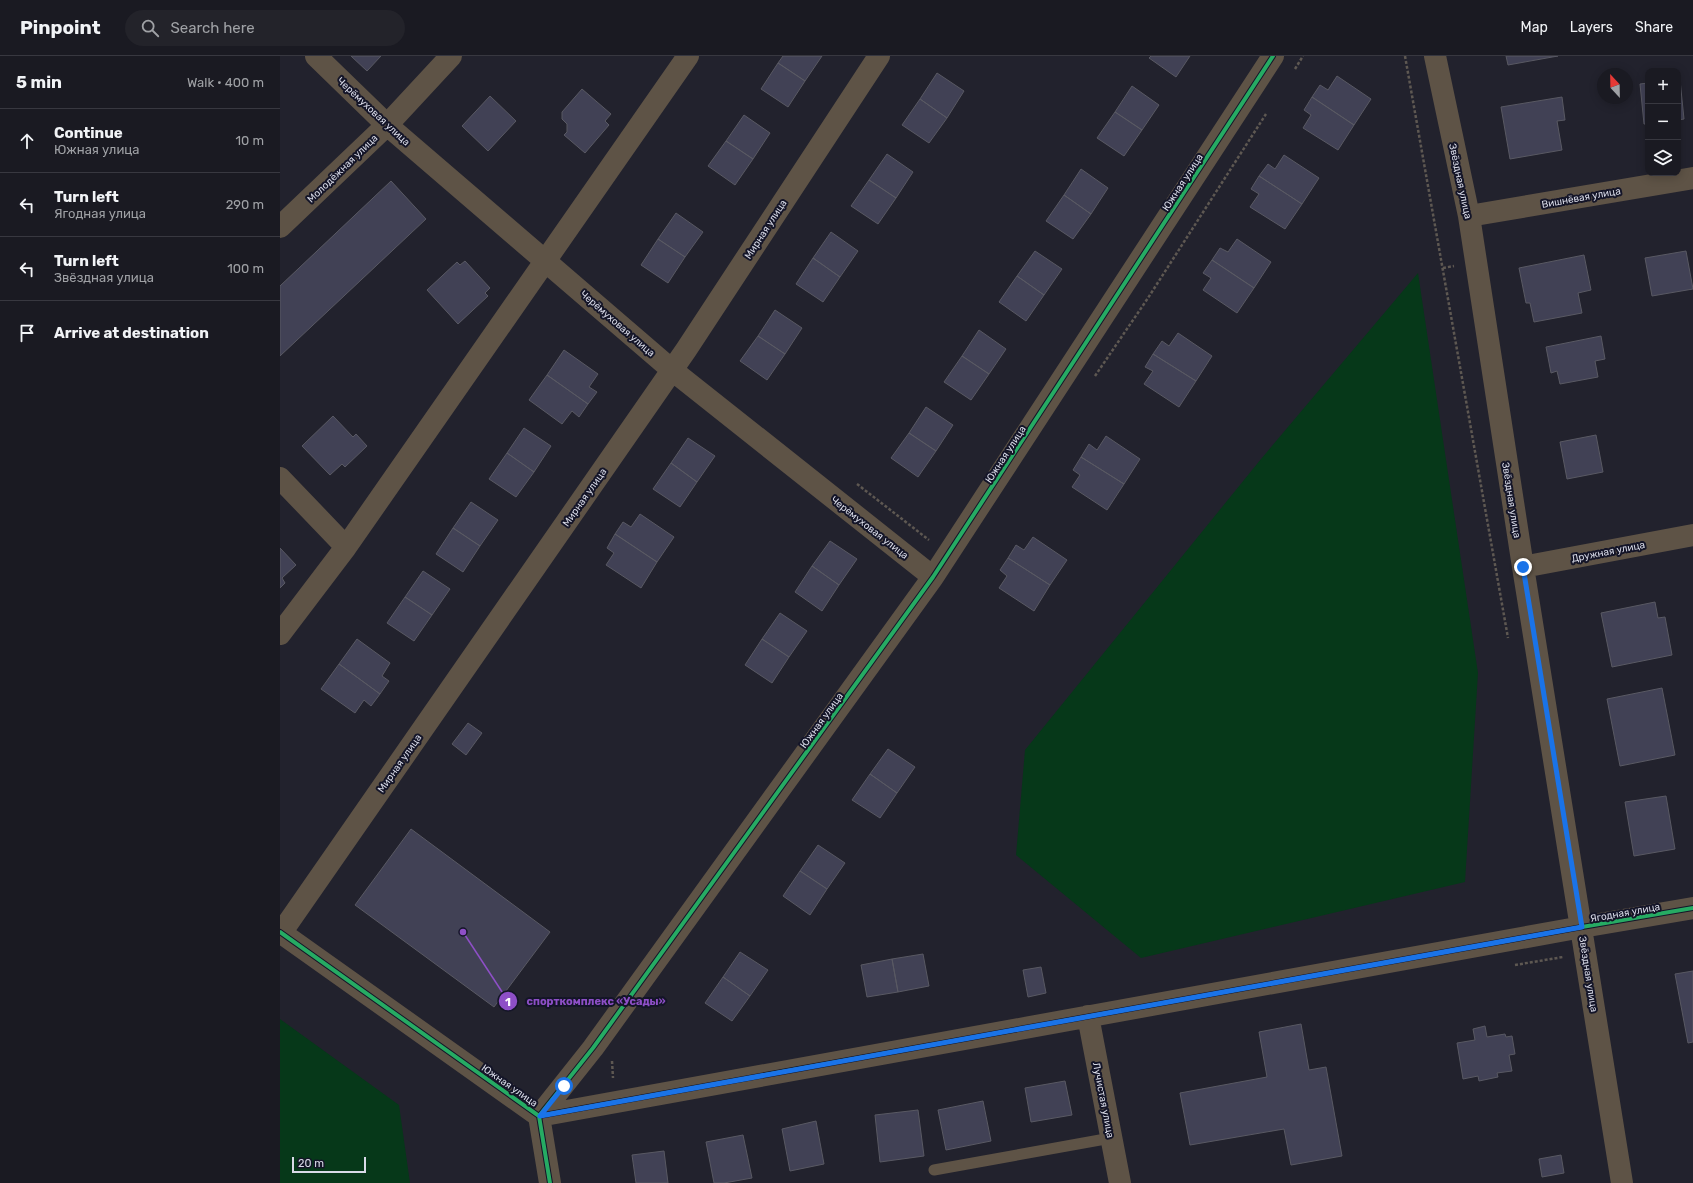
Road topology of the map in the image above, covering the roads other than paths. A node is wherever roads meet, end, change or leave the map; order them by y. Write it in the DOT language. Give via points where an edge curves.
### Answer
graph roads {
  1 [pos="316,56"];
  2 [pos="451,56"];
  3 [pos="688,56"];
  4 [pos="879,56"];
  5 [pos="1274,56"];
  6 [pos="1435,56"];
  7 [pos="387,125"];
  8 [pos="1693,178"];
  9 [pos="1469,216"];
  10 [pos="280,227"];
  11 [pos="545,260"];
  12 [pos="672,370"];
  13 [pos="280,478"];
  14 [pos="1693,535"];
  15 [pos="346,547"];
  16 [pos="1523,567"];
  17 [pos="933,577"];
  18 [pos="280,634"];
  19 [pos="1693,908"];
  20 [pos="1582,927"];
  21 [pos="280,933"];
  22 [pos="1088,1016"];
  23 [pos="540,1116"];
  24 [pos="1111,1138"];
  25 [pos="934,1170"];
  26 [pos="550,1183"];
  27 [pos="1120,1183"];
  28 [pos="1622,1183"];
  1 -- 7 [label="street, Черёмуховая улица"];
  2 -- 7 [label="street, Молодёжная улица"];
  3 -- 11 [label="street"];
  4 -- 12 [label="street, Мирная улица"];
  5 -- 17 [label="street, Южная улица"];
  6 -- 9 [label="street, Звёздная улица"];
  7 -- 10 [label="street, Молодёжная улица"];
  7 -- 11 [label="street, Черёмуховая улица"];
  8 -- 9 [label="street, Вишнёвая улица"];
  9 -- 16 [label="street, Звёздная улица"];
  11 -- 12 [label="street, Черёмуховая улица"];
  11 -- 15 [label="street"];
  12 -- 17 [label="street, Черёмуховая улица"];
  12 -- 21 [label="street, Мирная улица"];
  13 -- 15 [label="street"];
  14 -- 16 [label="street, Дружная улица"];
  15 -- 18 [label="street"];
  16 -- 20 [label="street, Звёздная улица"];
  17 -- 23 [label="street, Южная улица" via="593,1048"];
  19 -- 20 [label="street, Ягодная улица"];
  20 -- 22 [label="street, Ягодная улица"];
  20 -- 28 [label="street, Звёздная улица"];
  21 -- 23 [label="street, Южная улица"];
  22 -- 23 [label="street, Ягодная улица"];
  22 -- 24 [label="street, Лучистая улица"];
  23 -- 26 [label="street"];
  24 -- 25 [label="lane"];
  24 -- 27 [label="street, Лучистая улица"];
}
